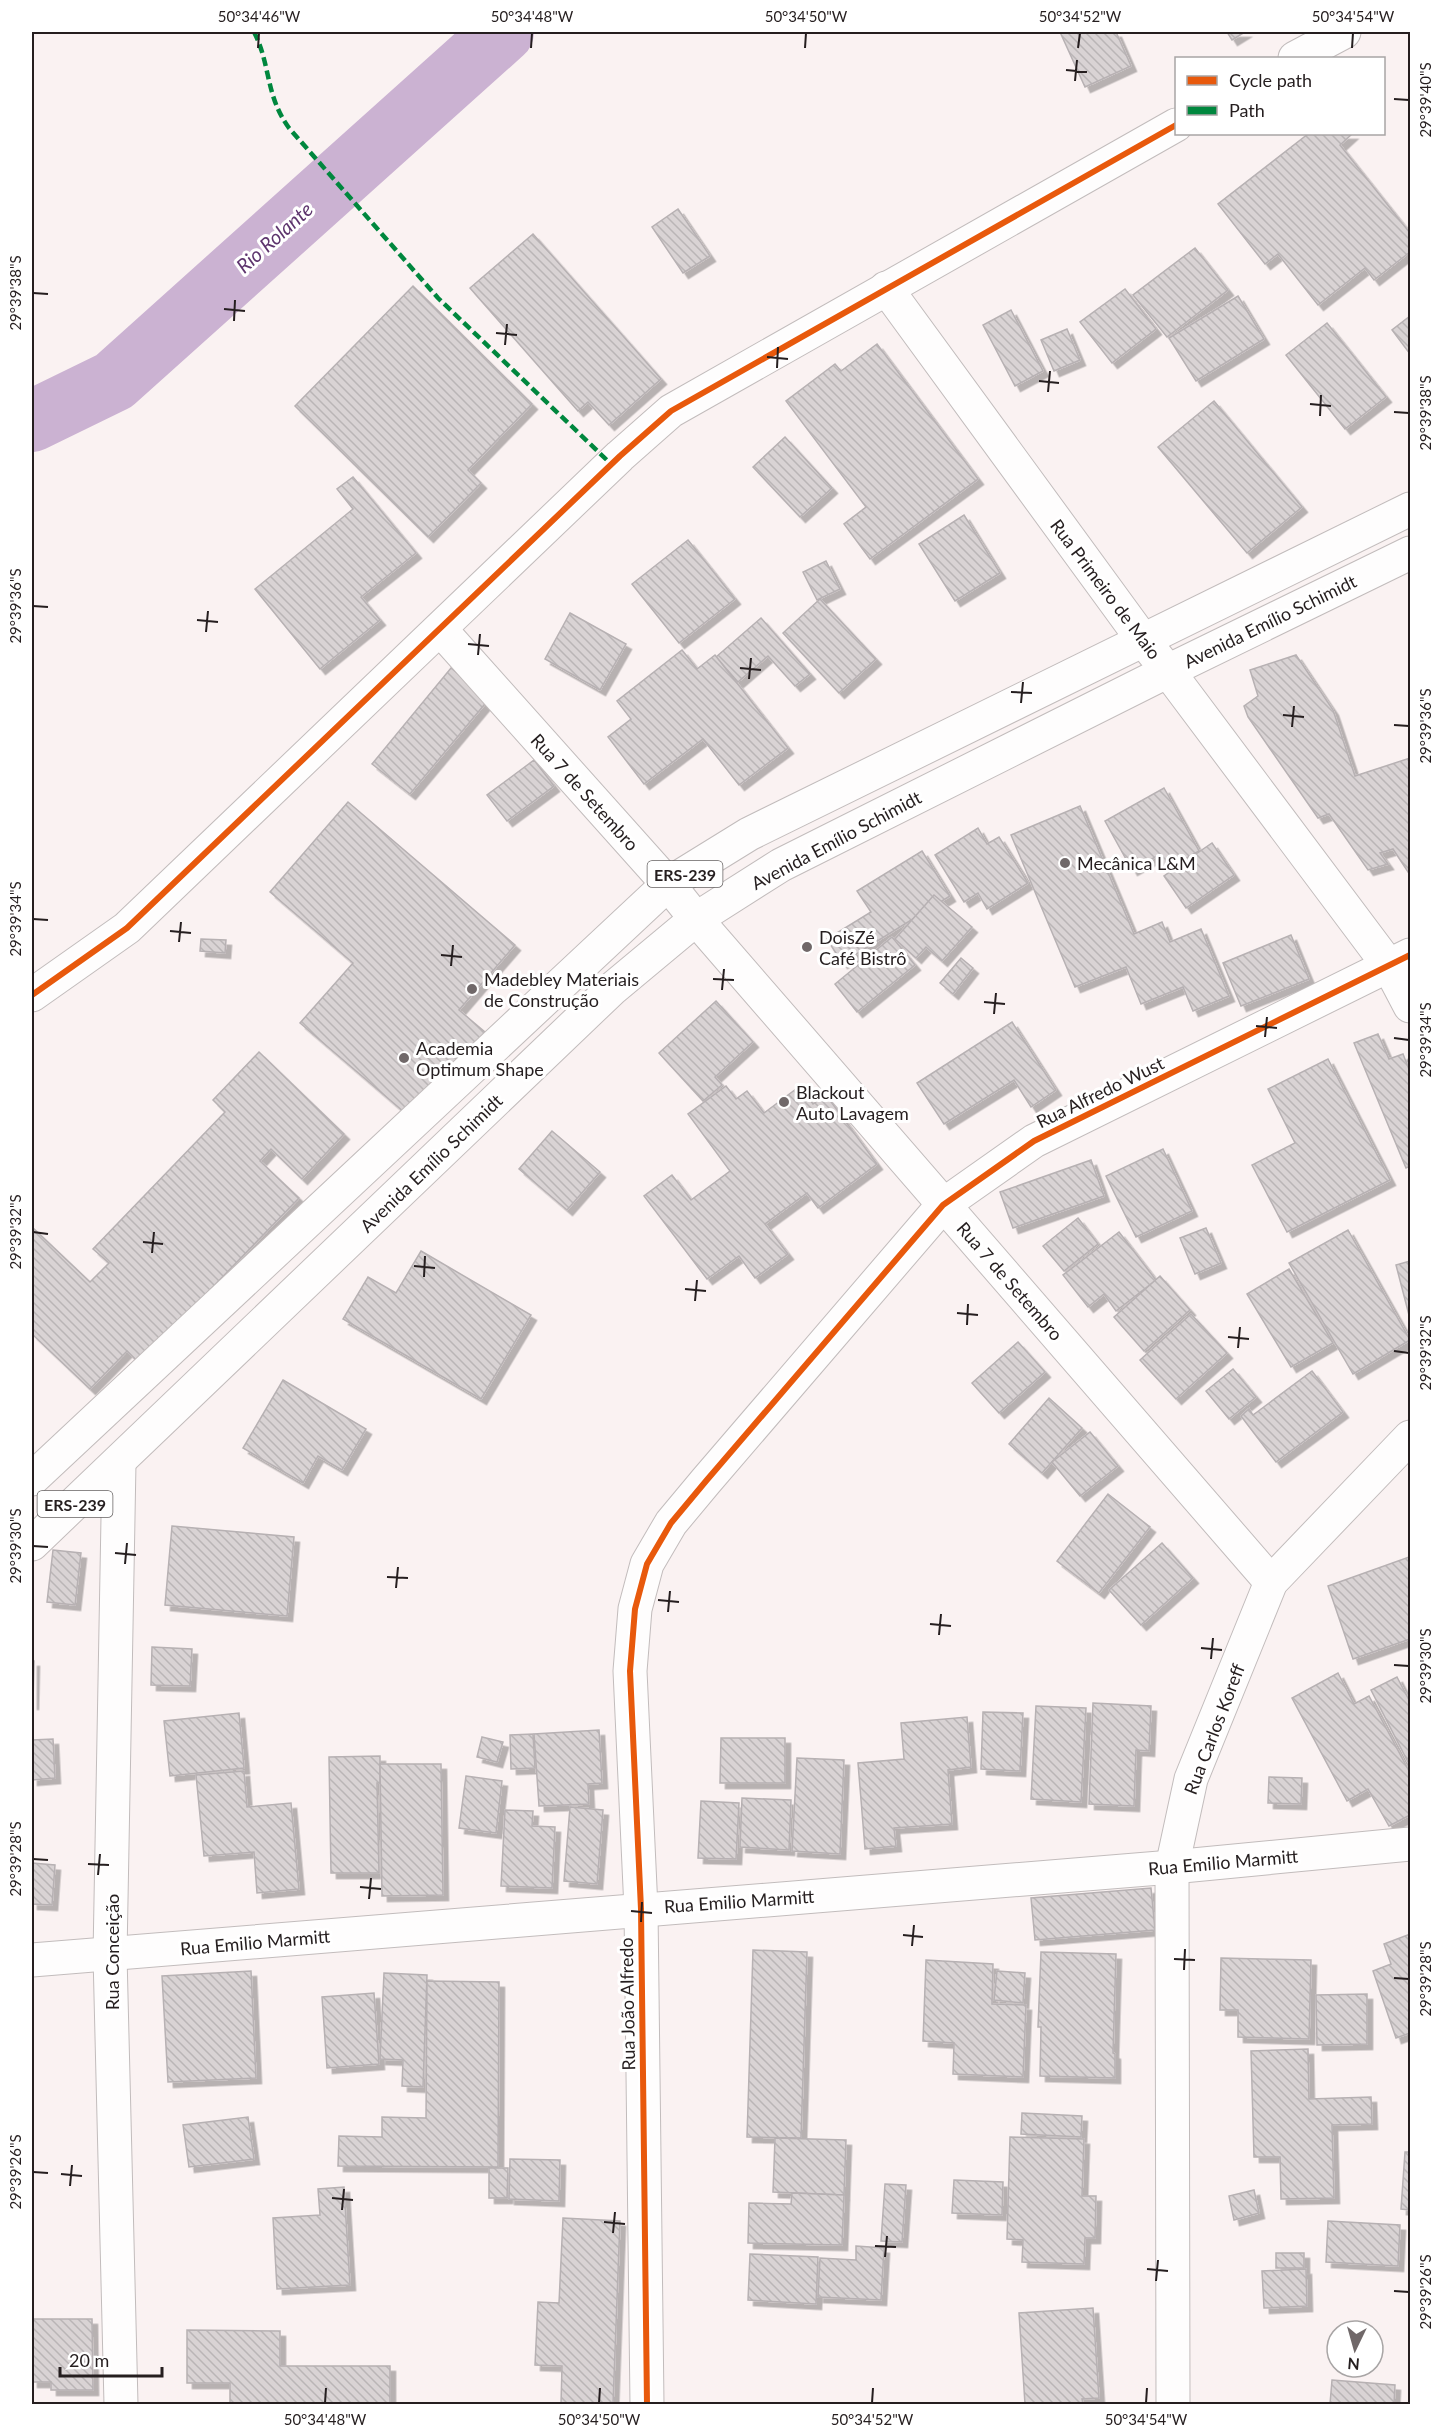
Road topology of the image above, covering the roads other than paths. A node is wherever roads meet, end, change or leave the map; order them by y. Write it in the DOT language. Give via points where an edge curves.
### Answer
graph roads {
  1 [pos="1344,32"];
  2 [pos="1297,57"];
  3 [pos="1175,126"];
  4 [pos="886,288"];
  5 [pos="1410,509"];
  6 [pos="1410,553"];
  7 [pos="440,629"];
  8 [pos="1143,640"];
  9 [pos="1168,671"];
  10 [pos="668,884"];
  11 [pos="696,919"];
  12 [pos="1400,960"];
  13 [pos="32,994"];
  14 [pos="1410,1006"];
  15 [pos="944,1205"];
  16 [pos="88,1425"];
  17 [pos="1410,1437"];
  18 [pos="119,1463"];
  19 [pos="32,1479"];
  20 [pos="706,1481"];
  21 [pos="32,1544"];
  22 [pos="1271,1582"];
  23 [pos="1410,1844"];
  24 [pos="1172,1868"];
  25 [pos="640,1909"];
  26 [pos="110,1955"];
  27 [pos="32,1960"];
  28 [pos="121,2404"];
  29 [pos="647,2404"];
  30 [pos="1173,2404"];
  1 -- 2 [label="street"];
  3 -- 4 [label="street"];
  4 -- 7 [label="street" via="671,411"];
  4 -- 8 [label="street, Rua Primeiro de Maio"];
  5 -- 8 [label="street, ERS-239"];
  6 -- 9 [label="street, Avenida Emílio Schimidt / ERS-239"];
  7 -- 10 [label="street, Rua 7 de Setembro"];
  7 -- 13 [label="street" via="127,928"];
  8 -- 9 [label="street, Rua Primeiro de Maio"];
  8 -- 10 [label="street, ERS-239" via="749,834"];
  9 -- 11 [label="street, Avenida Emílio Schimidt / ERS-239" via="781,865"];
  9 -- 12 [label="street, Rua Primeiro de Maio"];
  10 -- 11 [label="street, Rua 7 de Setembro"];
  10 -- 16 [label="street, ERS-239"];
  11 -- 15 [label="street, Rua 7 de Setembro"];
  11 -- 18 [label="street, Avenida Emílio Schimidt / ERS-239" via="612,989"];
  12 -- 14 [label="street, Rua Primeiro de Maio"];
  12 -- 15 [label="street, Rua Alfredo Wust" via="1034,1141"];
  15 -- 20 [label="street, Rua Alfredo Wust"];
  15 -- 22 [label="street, Rua 7 de Setembro"];
  16 -- 18 [label="street"];
  16 -- 19 [label="street, ERS-239"];
  17 -- 22 [label="street, Rua Carlos Koreff"];
  18 -- 21 [label="street, Avenida Emílio Schimidt / ERS-239"];
  18 -- 26 [label="street, Rua Conceição"];
  20 -- 25 [label="street, Rua João Alfredo" via="671,1523 647,1564 635,1609 630,1671"];
  22 -- 24 [label="street, Rua Carlos Koreff" via="1191,1779"];
  23 -- 24 [label="street, Rua Emilio Marmitt"];
  24 -- 25 [label="street, Rua Emilio Marmitt"];
  24 -- 30 [label="street, Rua Carlos Koreff"];
  25 -- 26 [label="street, Rua Emilio Marmitt"];
  25 -- 29 [label="street, Rua João Alfredo"];
  26 -- 27 [label="street, Rua Emilio Marmitt"];
  26 -- 28 [label="street, Rua Conceição"];
}
